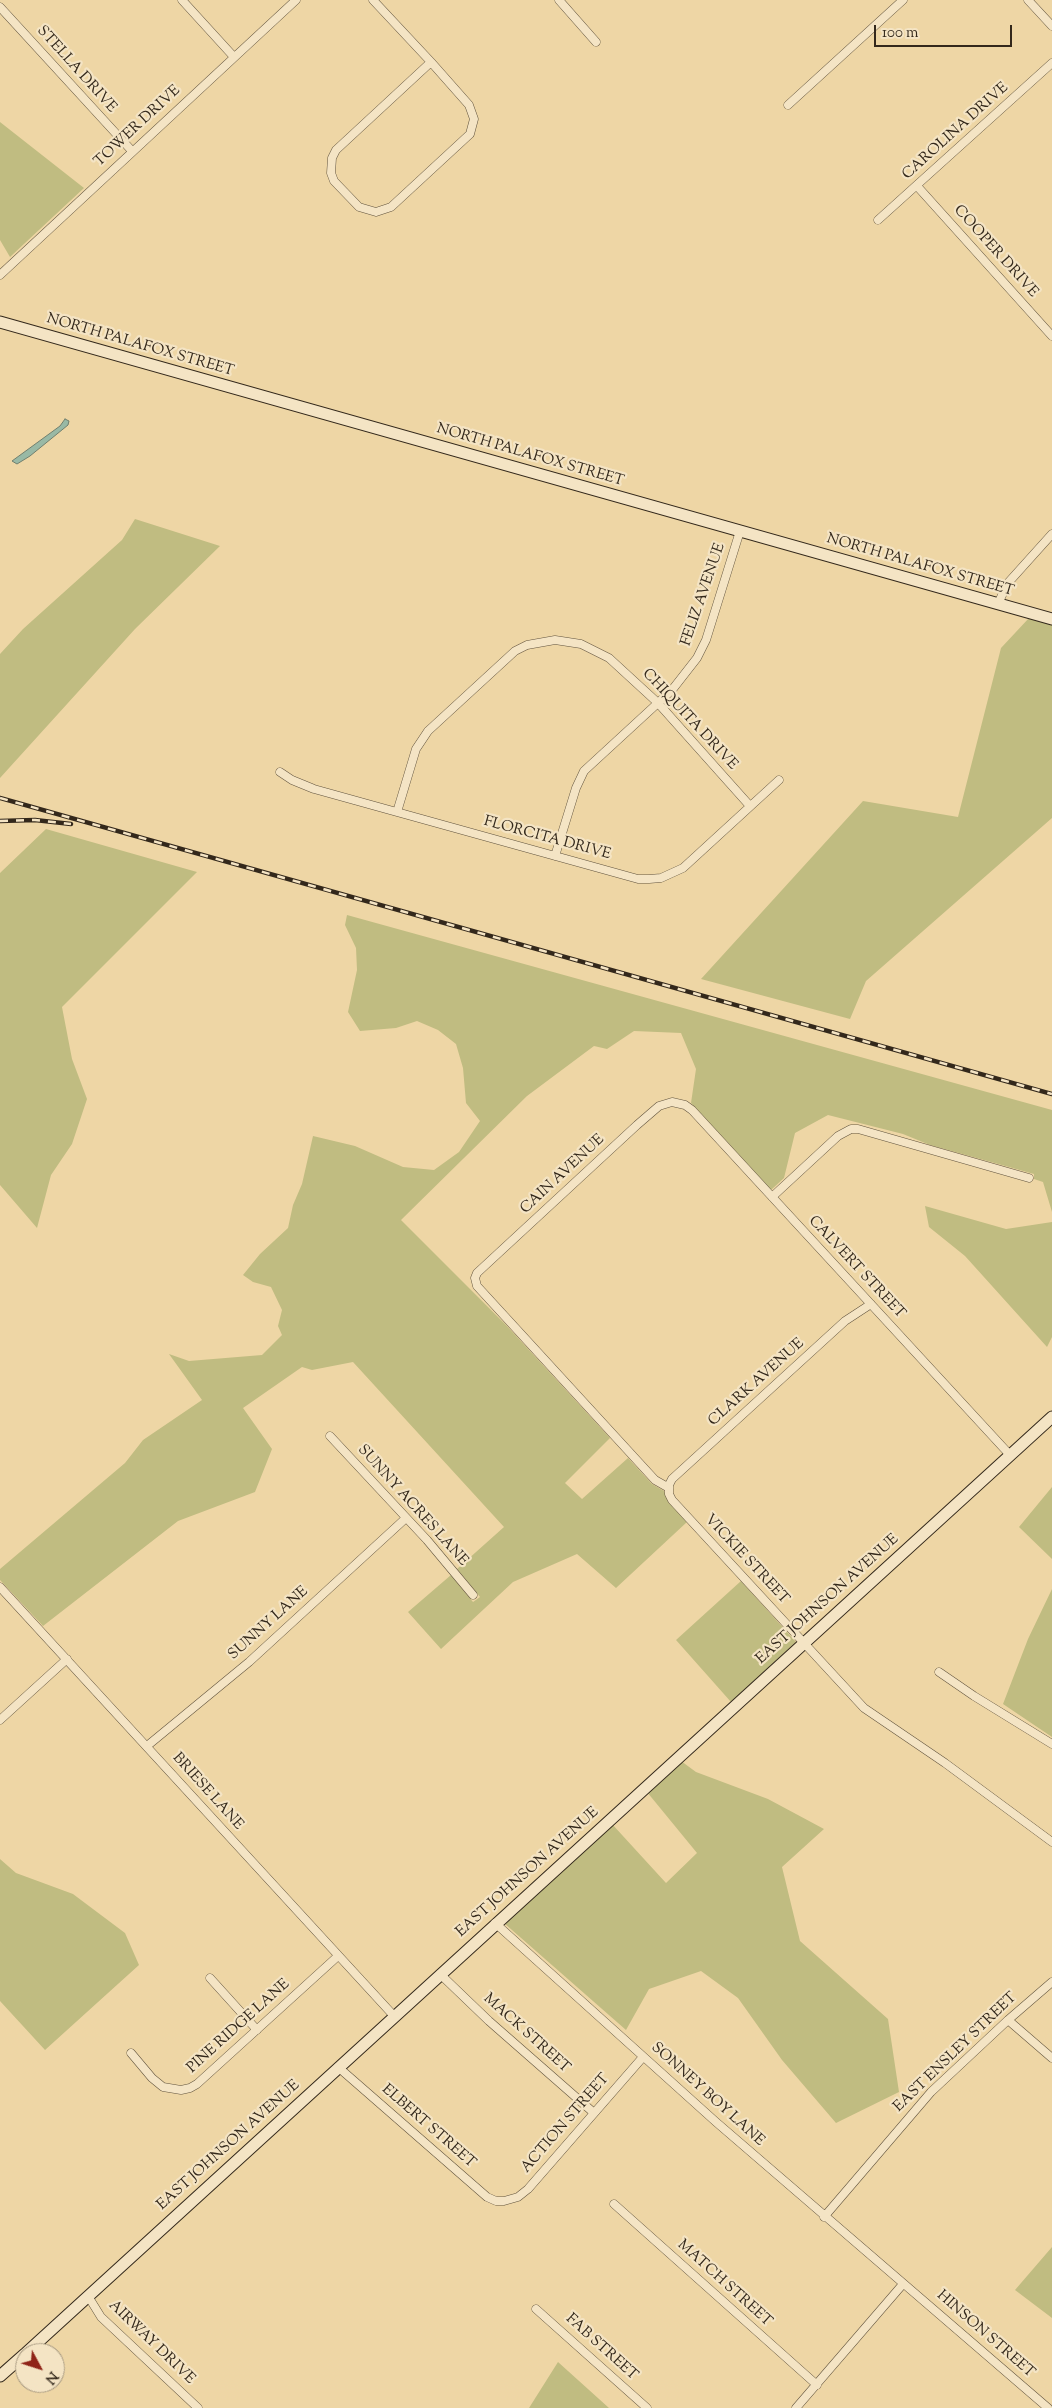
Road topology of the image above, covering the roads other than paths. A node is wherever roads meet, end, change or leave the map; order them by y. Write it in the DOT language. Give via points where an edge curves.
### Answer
graph roads {
  1 [pos="182,0"];
  2 [pos="296,0"];
  3 [pos="373,0"];
  4 [pos="559,0"];
  5 [pos="903,0"];
  6 [pos="1028,0"];
  7 [pos="0,7"];
  8 [pos="1052,26"];
  9 [pos="596,42"];
  10 [pos="234,57"];
  11 [pos="430,62"];
  12 [pos="1052,63"];
  13 [pos="788,105"];
  14 [pos="132,151"];
  15 [pos="917,186"];
  16 [pos="878,220"];
  17 [pos="0,275"];
  18 [pos="0,322"];
  19 [pos="1052,336"];
  20 [pos="740,531"];
  21 [pos="1052,534"];
  22 [pos="998,604"];
  23 [pos="1052,619"];
  24 [pos="658,703"];
  25 [pos="280,772"];
  26 [pos="779,780"];
  27 [pos="750,806"];
  28 [pos="398,812"];
  29 [pos="555,856"];
  30 [pos="679,1102"];
  31 [pos="1029,1178"];
  32 [pos="772,1197"];
  33 [pos="476,1282"];
  34 [pos="871,1304"];
  35 [pos="1052,1417"];
  36 [pos="330,1436"];
  37 [pos="1010,1454"];
  38 [pos="669,1488"];
  39 [pos="406,1518"];
  40 [pos="0,1587"];
  41 [pos="473,1595"];
  42 [pos="803,1642"];
  43 [pos="67,1659"];
  44 [pos="939,1672"];
  45 [pos="0,1720"];
  46 [pos="1052,1744"];
  47 [pos="147,1746"];
  48 [pos="1052,1842"];
  49 [pos="495,1924"];
  50 [pos="338,1956"];
  51 [pos="440,1974"];
  52 [pos="210,1978"];
  53 [pos="1052,1982"];
  54 [pos="394,2016"];
  55 [pos="1008,2020"];
  56 [pos="257,2030"];
  57 [pos="131,2053"];
  58 [pos="642,2056"];
  59 [pos="1052,2058"];
  60 [pos="338,2067"];
  61 [pos="594,2113"];
  62 [pos="504,2201"];
  63 [pos="614,2204"];
  64 [pos="824,2217"];
  65 [pos="903,2284"];
  66 [pos="88,2296"];
  67 [pos="536,2309"];
  68 [pos="36,2343"];
  69 [pos="15,2362"];
  70 [pos="0,2376"];
  71 [pos="816,2385"];
  72 [pos="190,2401"];
  73 [pos="184,2408"];
  74 [pos="198,2408"];
  75 [pos="647,2408"];
  76 [pos="796,2408"];
  77 [pos="1048,2408"];
  1 -- 10 [label="street"];
  2 -- 10 [label="street, TOWER DRIVE"];
  3 -- 11 [label="street"];
  4 -- 9 [label="street"];
  5 -- 13 [label="street"];
  6 -- 8 [label="street"];
  7 -- 14 [label="street, STELLA DRIVE"];
  10 -- 14 [label="street, TOWER DRIVE"];
  11 -- 11 [label="street" via="469,105 474,119 470,134 391,207 376,212 359,207 334,181 332,158 336,150"];
  12 -- 15 [label="street, CAROLINA DRIVE"];
  14 -- 17 [label="street, TOWER DRIVE"];
  15 -- 16 [label="street, CAROLINA DRIVE"];
  15 -- 19 [label="street, COOPER DRIVE"];
  18 -- 20 [label="main road, NORTH PALAFOX STREET"];
  20 -- 22 [label="main road, NORTH PALAFOX STREET"];
  20 -- 24 [label="street, FELIZ AVENUE" via="706,640 684,676"];
  21 -- 22 [label="street" via="1010,579"];
  22 -- 23 [label="main road, NORTH PALAFOX STREET"];
  24 -- 27 [label="street, CHIQUITA DRIVE"];
  24 -- 28 [label="street, CHIQUITA DRIVE" via="596,650 569,641 527,645 505,659 421,740"];
  24 -- 29 [label="street, FELIZ AVENUE" via="584,770"];
  25 -- 28 [label="street, FLORCITA DRIVE" via="306,786"];
  26 -- 27 [label="street, FLORCITA DRIVE"];
  27 -- 29 [label="street, FLORCITA DRIVE" via="683,868 661,878 638,879"];
  28 -- 29 [label="street, FLORCITA DRIVE"];
  30 -- 32 [label="street, CALVERT STREET" via="692,1110"];
  30 -- 33 [label="street, CAIN AVENUE" via="659,1106 636,1125 477,1273"];
  31 -- 32 [label="street" via="850,1129 838,1136"];
  32 -- 34 [label="street, CALVERT STREET"];
  33 -- 38 [label="street, VICKIE STREET" via="655,1480"];
  34 -- 37 [label="street, CALVERT STREET"];
  34 -- 38 [label="street, CLARK AVENUE" via="846,1321 783,1377 672,1479"];
  35 -- 37 [label="main road, EAST JOHNSON AVENUE"];
  36 -- 39 [label="street, SUNNY ACRES LANE"];
  37 -- 42 [label="main road, EAST JOHNSON AVENUE"];
  38 -- 42 [label="street, VICKIE STREET" via="672,1500"];
  39 -- 41 [label="street, SUNNY ACRES LANE"];
  39 -- 47 [label="street, SUNNY LANE" via="249,1662"];
  40 -- 43 [label="street, BRIESE LANE"];
  42 -- 48 [label="street, VICKIE STREET" via="864,1708"];
  42 -- 49 [label="main road, EAST JOHNSON AVENUE"];
  43 -- 45 [label="street"];
  43 -- 47 [label="street, BRIESE LANE"];
  44 -- 46 [label="street"];
  47 -- 50 [label="street, BRIESE LANE"];
  49 -- 51 [label="main road, EAST JOHNSON AVENUE"];
  49 -- 58 [label="street, SONNEY BOY LANE"];
  50 -- 54 [label="street, BRIESE LANE"];
  50 -- 56 [label="street, PINE RIDGE LANE"];
  51 -- 54 [label="main road, EAST JOHNSON AVENUE"];
  51 -- 61 [label="street, MACK STREET"];
  52 -- 56 [label="street"];
  53 -- 55 [label="street, EAST ENSLEY STREET"];
  54 -- 60 [label="main road, EAST JOHNSON AVENUE"];
  55 -- 59 [label="street"];
  55 -- 64 [label="street, EAST ENSLEY STREET" via="925,2098"];
  56 -- 57 [label="street, PINE RIDGE LANE" via="197,2084 182,2090 172,2090 156,2082"];
  58 -- 61 [label="street, ACTION STREET"];
  58 -- 64 [label="street, SONNEY BOY LANE"];
  60 -- 62 [label="street, ELBERT STREET" via="486,2197"];
  60 -- 66 [label="main road, EAST JOHNSON AVENUE"];
  61 -- 62 [label="street, ACTION STREET" via="528,2189 518,2197"];
  63 -- 71 [label="street, MATCH STREET"];
  64 -- 65 [label="street, SONNEY BOY LANE"];
  65 -- 71 [label="street"];
  65 -- 77 [label="street, HINSON STREET"];
  66 -- 68 [label="main road, EAST JOHNSON AVENUE"];
  66 -- 72 [label="street, AIRWAY DRIVE" via="102,2317"];
  67 -- 75 [label="street, FAB STREET"];
  69 -- 70 [label="main road, EAST JOHNSON AVENUE"];
  71 -- 76 [label="street"];
  72 -- 73 [label="street"];
  72 -- 74 [label="street, AIRWAY DRIVE"];
}
